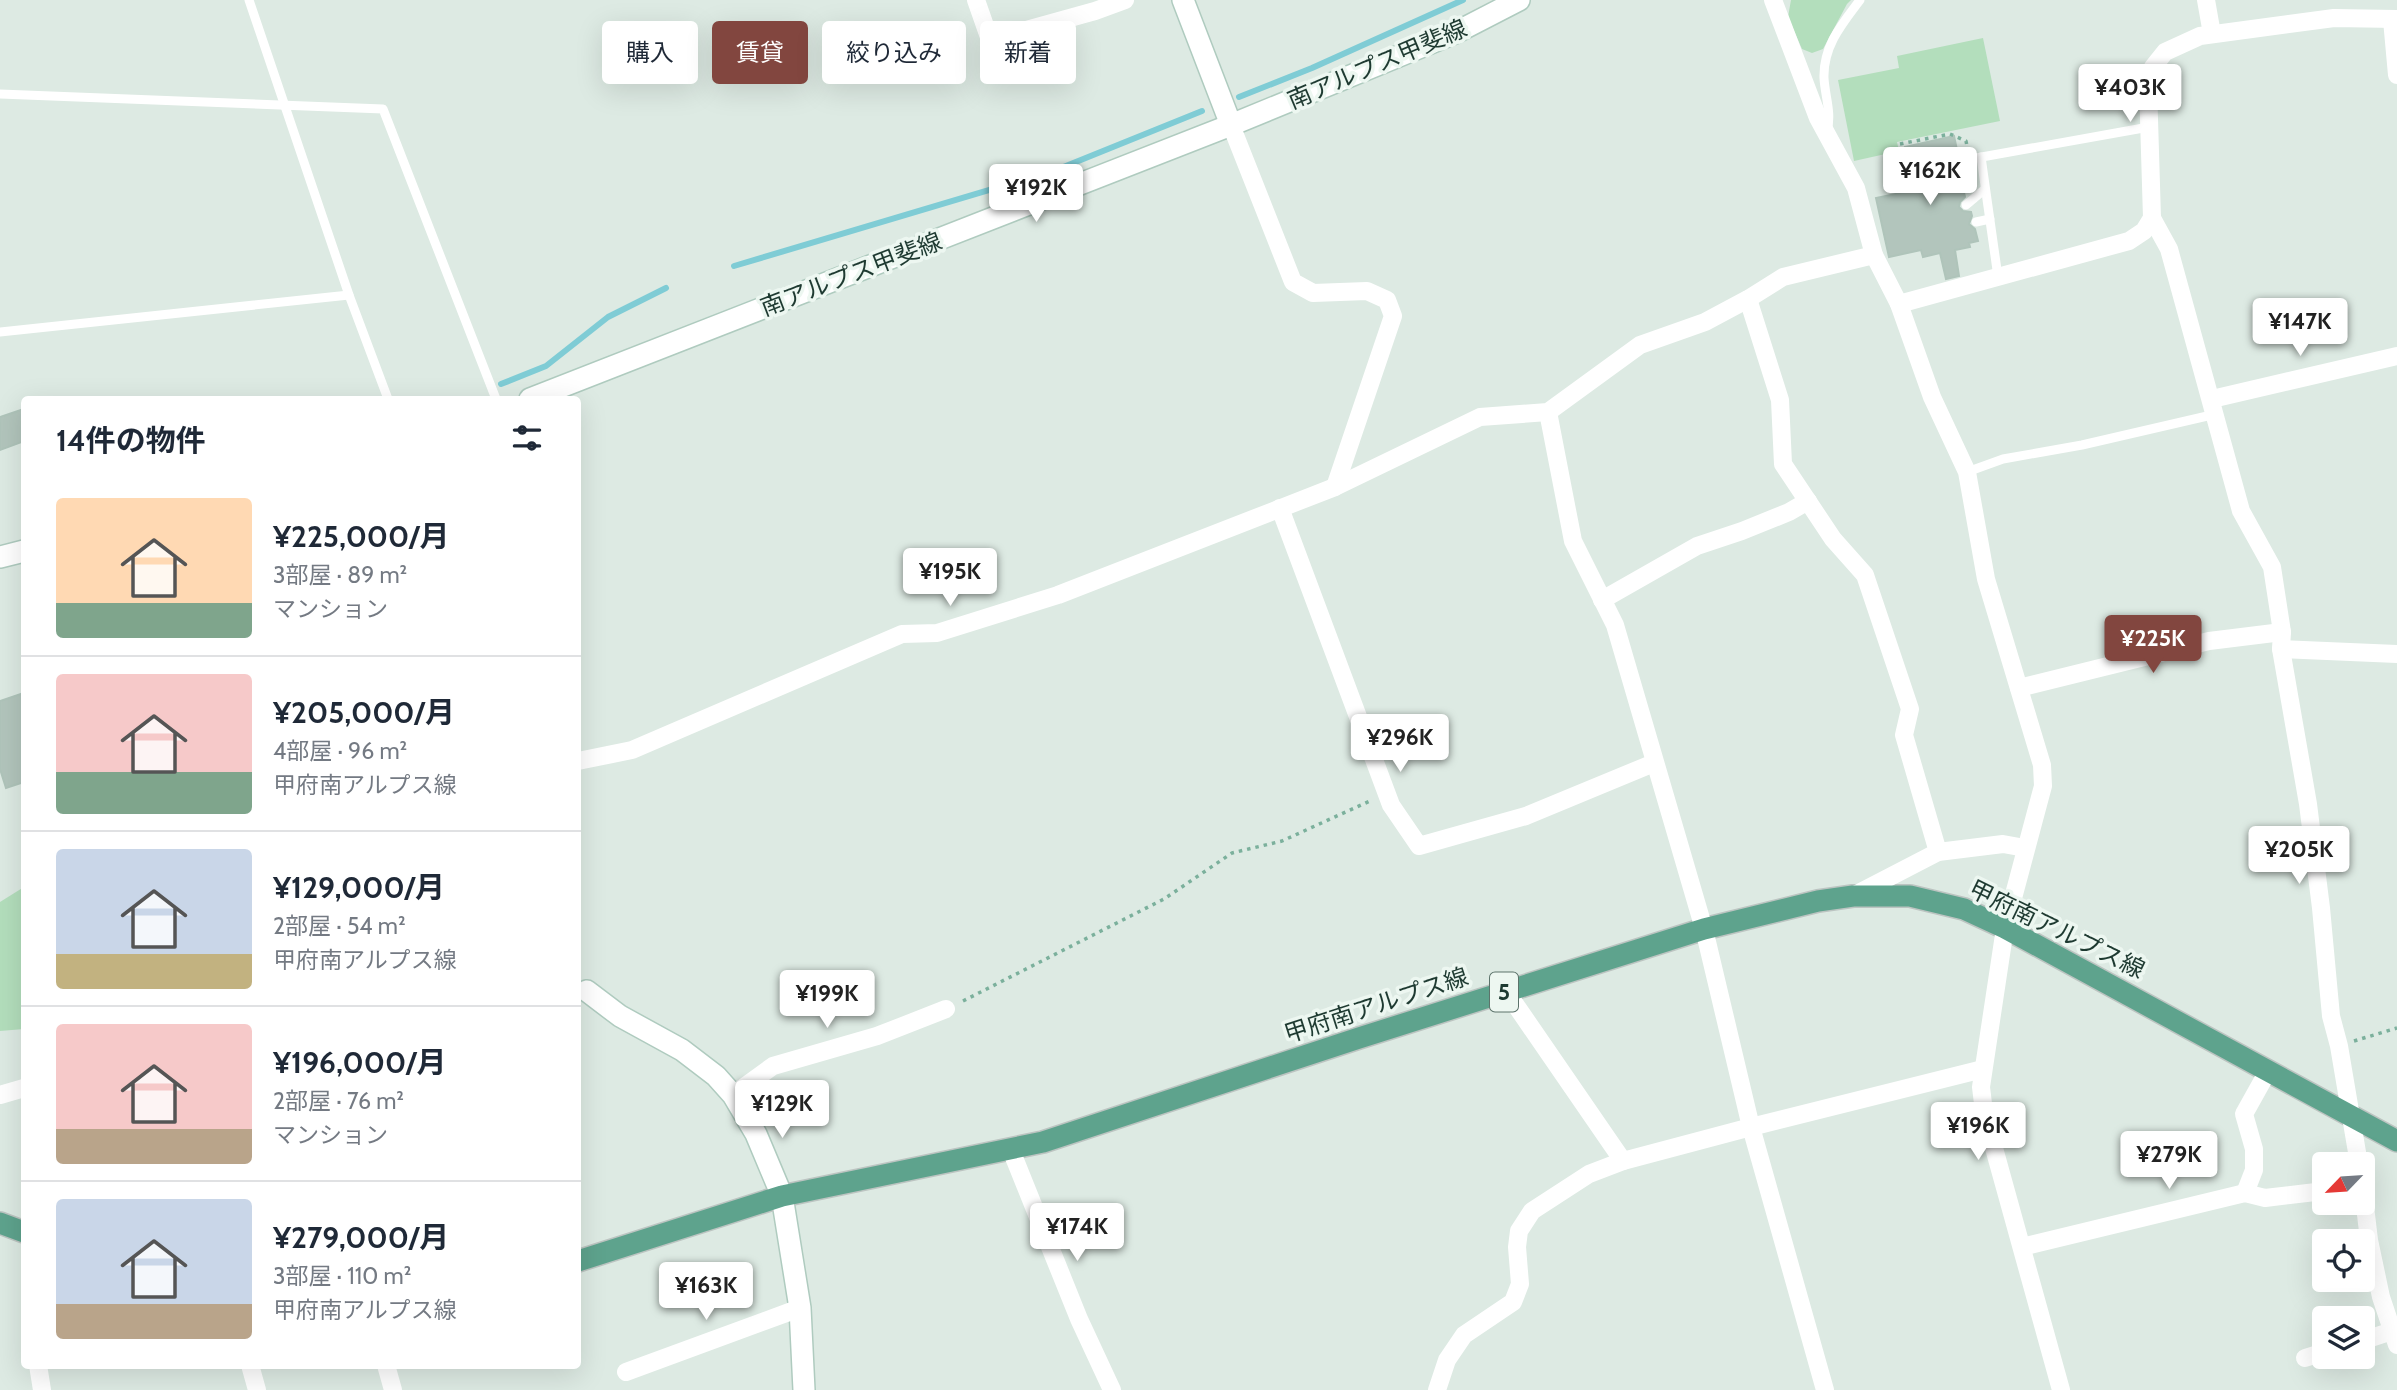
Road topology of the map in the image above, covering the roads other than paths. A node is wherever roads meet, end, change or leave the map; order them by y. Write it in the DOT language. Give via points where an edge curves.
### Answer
graph roads {
  1 [pos="249,0"];
  2 [pos="976,0"];
  3 [pos="1125,0"];
  4 [pos="1183,0"];
  5 [pos="1519,0"];
  6 [pos="1773,0"];
  7 [pos="1860,0"];
  8 [pos="2206,0"];
  9 [pos="2394,20"];
  10 [pos="2212,34"];
  11 [pos="2397,75"];
  12 [pos="0,94"];
  13 [pos="285,107"];
  14 [pos="1231,125"];
  15 [pos="2149,127"];
  16 [pos="1827,133"];
  17 [pos="1981,157"];
  18 [pos="1968,159"];
  19 [pos="1985,189"];
  20 [pos="1966,205"];
  21 [pos="2152,218"];
  22 [pos="1990,219"];
  23 [pos="1976,222"];
  24 [pos="1874,255"];
  25 [pos="1998,277"];
  26 [pos="349,295"];
  27 [pos="1748,299"];
  28 [pos="1899,304"];
  29 [pos="0,332"];
  30 [pos="2397,356"];
  31 [pos="387,396"];
  32 [pos="495,396"];
  33 [pos="538,396"];
  34 [pos="2214,407"];
  35 [pos="1548,412"];
  36 [pos="1967,472"];
  37 [pos="1335,487"];
  38 [pos="1808,500"];
  39 [pos="1280,508"];
  40 [pos="21,552"];
  41 [pos="0,557"];
  42 [pos="1602,600"];
  43 [pos="2282,641"];
  44 [pos="2397,654"];
  45 [pos="2020,688"];
  46 [pos="581,760"];
  47 [pos="1654,763"];
  48 [pos="2025,848"];
  49 [pos="1938,852"];
  50 [pos="1853,896"];
  51 [pos="2005,928"];
  52 [pos="1704,929"];
  53 [pos="582,987"];
  54 [pos="1506,991"];
  55 [pos="946,1009"];
  56 [pos="1983,1069"];
  57 [pos="2268,1071"];
  58 [pos="21,1089"];
  59 [pos="0,1095"];
  60 [pos="733,1095"];
  61 [pos="2350,1116"];
  62 [pos="1751,1126"];
  63 [pos="2397,1141"];
  64 [pos="1011,1150"];
  65 [pos="2357,1152"];
  66 [pos="1623,1161"];
  67 [pos="2312,1192"];
  68 [pos="2245,1193"];
  69 [pos="782,1196"];
  70 [pos="2366,1215"];
  71 [pos="0,1223"];
  72 [pos="21,1231"];
  73 [pos="2022,1247"];
  74 [pos="581,1260"];
  75 [pos="800,1308"];
  76 [pos="2395,1338"];
  77 [pos="2375,1339"];
  78 [pos="2312,1356"];
  79 [pos="2305,1358"];
  80 [pos="39,1369"];
  81 [pos="251,1369"];
  82 [pos="387,1369"];
  83 [pos="626,1372"];
  84 [pos="42,1390"];
  85 [pos="257,1390"];
  86 [pos="393,1390"];
  87 [pos="804,1390"];
  88 [pos="1112,1390"];
  89 [pos="1437,1390"];
  90 [pos="1825,1390"];
  91 [pos="2061,1390"];
  1 -- 13 [label="lane"];
  2 -- 3 [label="street" via="990,40"];
  4 -- 14 [label="main road"];
  5 -- 14 [label="main road, 南アルプス甲斐線" via="1455,33"];
  6 -- 16 [label="street"];
  7 -- 16 [label="lane" via="1826,53 1824,78 1831,119"];
  8 -- 10 [label="street"];
  9 -- 10 [label="street" via="2334,18"];
  9 -- 11 [label="street"];
  10 -- 15 [label="street" via="2165,52 2153,67 2148,86"];
  12 -- 13 [label="lane"];
  13 -- 26 [label="lane"];
  13 -- 32 [label="lane" via="383,109"];
  14 -- 33 [label="main road, 南アルプス甲斐線"];
  14 -- 37 [label="street" via="1293,282 1313,293 1367,291 1387,300 1393,316"];
  15 -- 17 [label="lane"];
  15 -- 21 [label="street"];
  16 -- 24 [label="street" via="1856,188"];
  17 -- 18 [label="lane"];
  17 -- 19 [label="lane"];
  19 -- 20 [label="lane"];
  19 -- 22 [label="lane"];
  21 -- 25 [label="street" via="2129,242"];
  21 -- 34 [label="street" via="2169,249"];
  22 -- 23 [label="lane"];
  22 -- 25 [label="lane"];
  24 -- 27 [label="street" via="1783,276"];
  24 -- 28 [label="street"];
  25 -- 28 [label="street"];
  26 -- 29 [label="lane"];
  26 -- 31 [label="lane"];
  27 -- 35 [label="street" via="1705,322 1640,345"];
  27 -- 38 [label="street" via="1780,400 1783,464"];
  28 -- 36 [label="street" via="1932,397"];
  30 -- 34 [label="street"];
  34 -- 36 [label="lane"];
  34 -- 43 [label="street" via="2241,511 2272,567"];
  35 -- 37 [label="street" via="1480,417"];
  35 -- 42 [label="street" via="1573,541"];
  36 -- 45 [label="street" via="1986,579"];
  37 -- 39 [label="street"];
  38 -- 42 [label="street" via="1777,517 1697,546"];
  38 -- 49 [label="street" via="1833,539 1865,575 1910,709 1904,736"];
  39 -- 46 [label="street" via="1058,595 937,633 902,634 632,750"];
  39 -- 47 [label="street" via="1386,793 1419,846 1526,816"];
  40 -- 41 [label="main road"];
  42 -- 47 [label="street" via="1615,625"];
  43 -- 44 [label="street"];
  43 -- 45 [label="street" via="2209,641"];
  43 -- 61 [label="street" via="2308,804 2331,1016"];
  45 -- 48 [label="street" via="2042,765 2043,786"];
  47 -- 52 [label="street"];
  48 -- 49 [label="street" via="2003,844"];
  48 -- 51 [label="street"];
  49 -- 50 [label="street"];
  50 -- 51 [label="main road, 甲府南アルプス線 / 5" via="1910,896 1964,909"];
  50 -- 52 [label="main road, 甲府南アルプス線 / 5"];
  51 -- 56 [label="street"];
  51 -- 57 [label="main road, 甲府南アルプス線 / 5"];
  52 -- 54 [label="main road, 甲府南アルプス線 / 5"];
  52 -- 62 [label="street"];
  53 -- 60 [label="main road" via="620,1016 682,1049"];
  54 -- 64 [label="main road, 甲府南アルプス線 / 5"];
  54 -- 66 [label="street"];
  55 -- 60 [label="street" via="877,1036 773,1066"];
  56 -- 62 [label="street"];
  56 -- 73 [label="street" via="1984,1112"];
  57 -- 61 [label="main road, 甲府南アルプス線 / 5"];
  57 -- 68 [label="street" via="2244,1114 2254,1170"];
  58 -- 59 [label="street"];
  60 -- 69 [label="main road" via="756,1133"];
  61 -- 63 [label="main road, 甲府南アルプス線 / 5"];
  61 -- 65 [label="street"];
  62 -- 66 [label="street"];
  62 -- 90 [label="street"];
  64 -- 69 [label="main road, 甲府南アルプス線 / 5"];
  64 -- 88 [label="street"];
  66 -- 89 [label="street" via="1589,1174 1532,1211 1520,1231 1520,1284 1513,1302 1464,1335 1447,1360"];
  67 -- 68 [label="street" via="2266,1198"];
  68 -- 73 [label="street"];
  69 -- 74 [label="main road, 甲府南アルプス線 / 5"];
  69 -- 75 [label="main road"];
  70 -- 76 [label="street" via="2381,1297"];
  71 -- 72 [label="main road"];
  73 -- 91 [label="street"];
  75 -- 83 [label="street"];
  75 -- 87 [label="main road"];
  76 -- 77 [label="street"];
  78 -- 79 [label="street"];
  80 -- 84 [label="street"];
  81 -- 85 [label="street"];
  82 -- 86 [label="street"];
}
